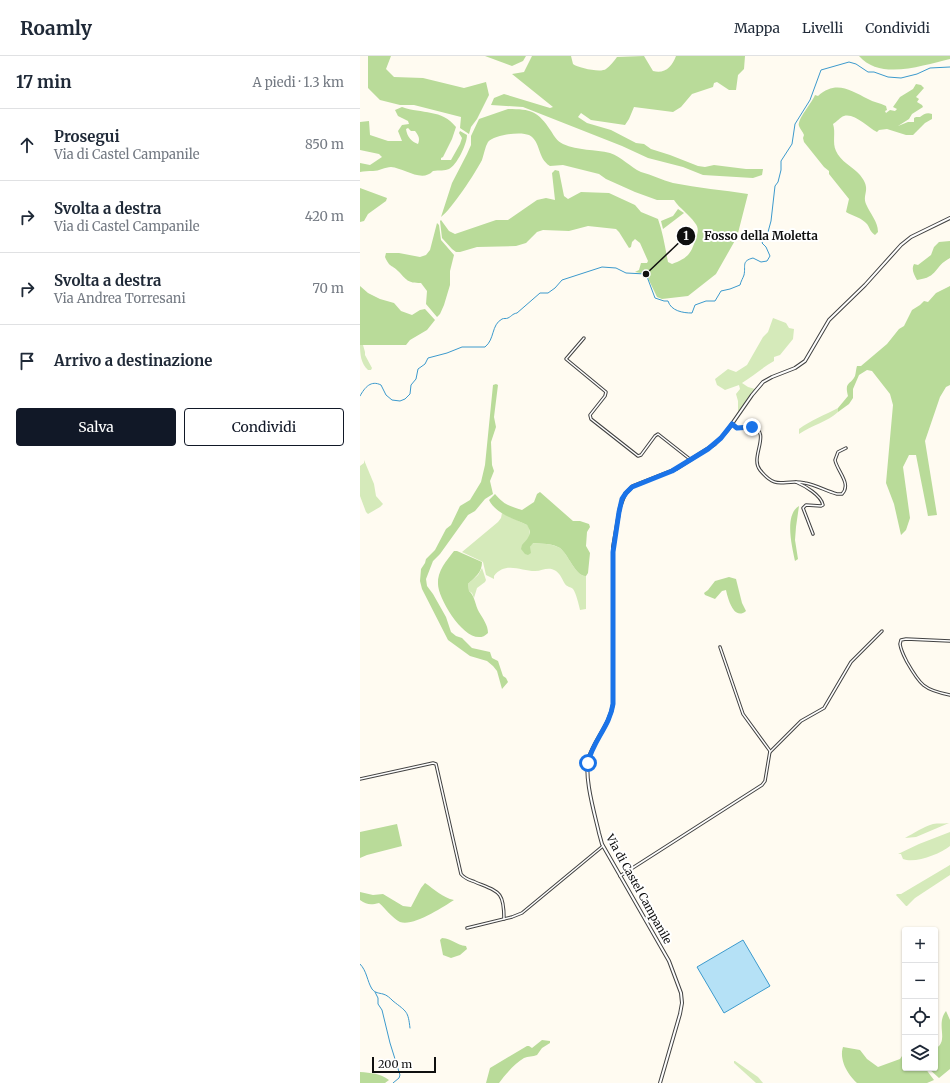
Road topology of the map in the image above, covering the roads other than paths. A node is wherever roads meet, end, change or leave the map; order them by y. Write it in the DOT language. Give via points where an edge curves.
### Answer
graph roads {
  1 [pos="950,218"];
  2 [pos="584,338"];
  3 [pos="732,424"];
  4 [pos="846,448"];
  5 [pos="691,460"];
  6 [pos="794,482"];
  7 [pos="813,534"];
  8 [pos="882,631"];
  9 [pos="950,641"];
  10 [pos="720,647"];
  11 [pos="950,695"];
  12 [pos="770,752"];
  13 [pos="360,779"];
  14 [pos="603,846"];
  15 [pos="620,876"];
  16 [pos="504,919"];
  17 [pos="467,928"];
  18 [pos="660,1083"];
  1 -- 3 [label="street, Via di Castel Campanile" via="900,245 865,286 829,320 804,362 764,381"];
  2 -- 5 [label="street" via="566,359 605,392 605,396 590,415 591,418 637,456 641,455 658,434"];
  3 -- 5 [label="street, Via di Castel Campanile" via="716,443"];
  3 -- 6 [label="street" via="737,428 754,428 760,433 762,438 757,464 769,479 778,483"];
  4 -- 6 [label="street" via="838,452 835,458 846,486 842,494"];
  5 -- 14 [label="street, Via di Castel Campanile" via="670,472 632,487 624,496 619,510 613,552 613,704 587,766"];
  6 -- 7 [label="street" via="808,489 823,502 821,506 806,504 803,508"];
  8 -- 12 [label="street" via="851,662 824,709 802,721"];
  9 -- 11 [label="street" via="900,641 900,647 920,682 934,691"];
  10 -- 12 [label="street" via="743,714"];
  12 -- 15 [label="street" via="762,784"];
  13 -- 16 [label="street" via="436,764 461,874 466,879 500,894 504,902"];
  14 -- 15 [label="street, Via di Castel Campanile"];
  14 -- 16 [label="street" via="526,910"];
  15 -- 18 [label="street, Via di Castel Campanile" via="666,955 682,994 680,1014"];
  16 -- 17 [label="street"];
}
